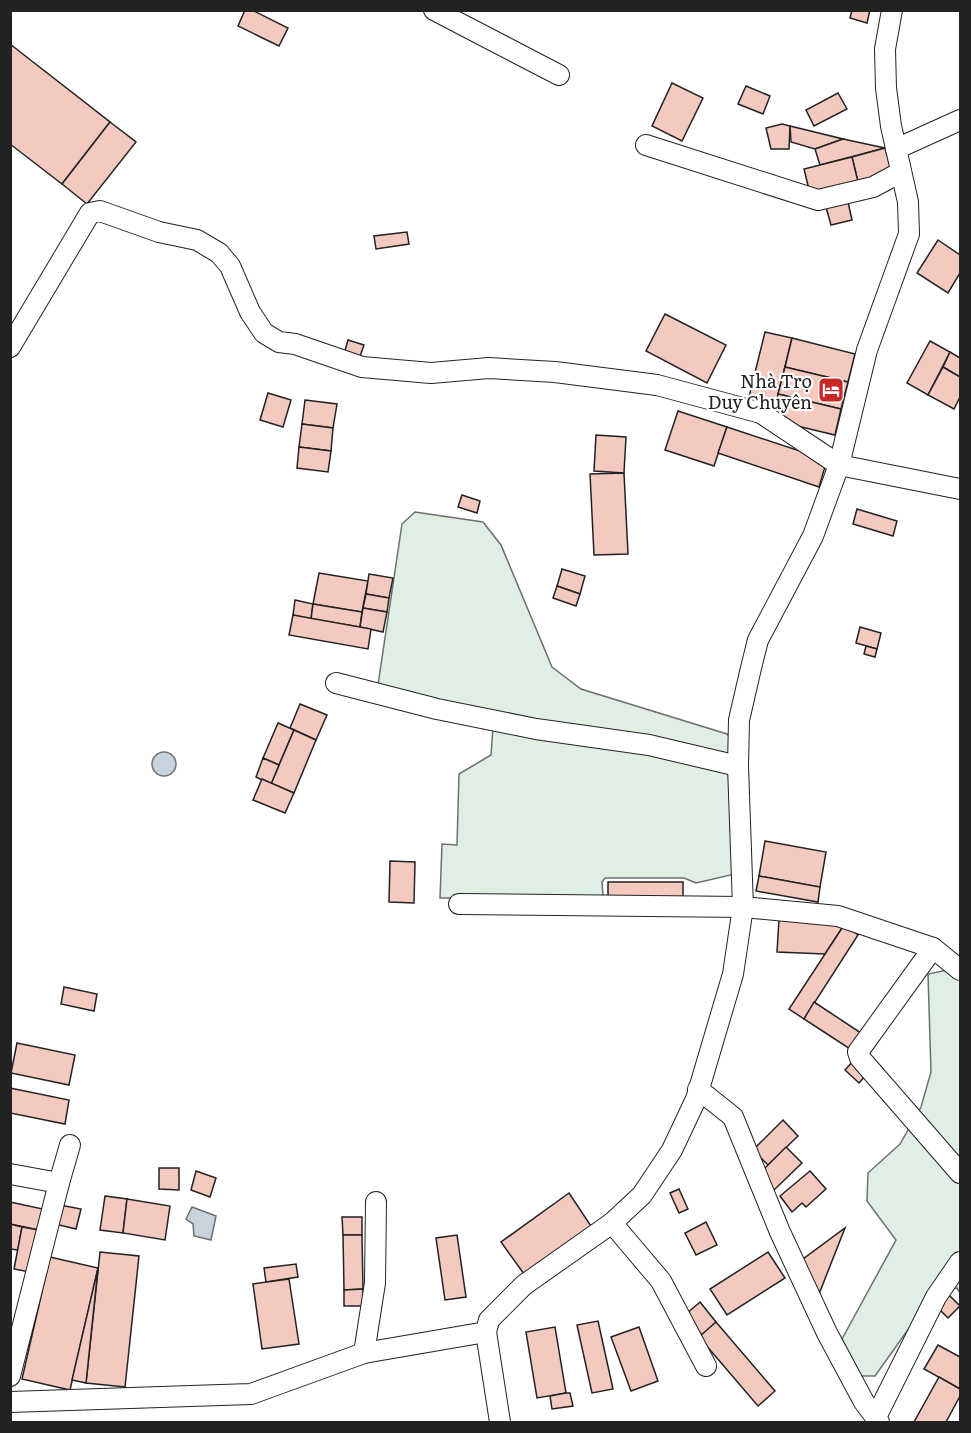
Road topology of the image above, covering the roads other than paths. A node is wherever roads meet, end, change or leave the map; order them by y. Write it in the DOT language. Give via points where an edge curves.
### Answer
graph roads {
  1 [pos="434,10"];
  2 [pos="892,10"];
  3 [pos="559,75"];
  4 [pos="960,120"];
  5 [pos="646,145"];
  6 [pos="896,149"];
  7 [pos="901,172"];
  8 [pos="10,347"];
  9 [pos="839,465"];
  10 [pos="960,489"];
  11 [pos="336,683"];
  12 [pos="738,766"];
  13 [pos="459,904"];
  14 [pos="743,907"];
  15 [pos="933,948"];
  16 [pos="960,970"];
  17 [pos="698,1089"];
  18 [pos="70,1145"];
  19 [pos="10,1173"];
  20 [pos="960,1173"];
  21 [pos="59,1183"];
  22 [pos="376,1202"];
  23 [pos="612,1223"];
  24 [pos="960,1262"];
  25 [pos="486,1332"];
  26 [pos="364,1353"];
  27 [pos="706,1366"];
  28 [pos="10,1376"];
  29 [pos="10,1402"];
  30 [pos="877,1420"];
  31 [pos="500,1422"];
  1 -- 3 [label="street"];
  2 -- 6 [label="street" via="885,49 886,88"];
  4 -- 6 [label="street"];
  5 -- 7 [label="street" via="818,200 873,187"];
  6 -- 7 [label="street"];
  7 -- 9 [label="street" via="908,202 909,234 867,350"];
  8 -- 9 [label="street" via="90,213 100,211 159,232 197,240 219,253 230,266 264,333 279,342 362,367 431,373 489,368 555,372 657,385 761,414"];
  9 -- 10 [label="street"];
  9 -- 12 [label="street" via="813,536 758,640 739,720"];
  11 -- 12 [label="street" via="437,709 536,729 649,745"];
  12 -- 14 [label="street"];
  13 -- 14 [label="street"];
  14 -- 15 [label="street" via="838,916"];
  14 -- 17 [label="street" via="733,974"];
  15 -- 16 [label="street"];
  15 -- 20 [label="street" via="858,1052"];
  17 -- 23 [label="street" via="672,1150 642,1195"];
  17 -- 30 [label="street" via="732,1117 827,1333"];
  18 -- 21 [label="street"];
  19 -- 21 [label="street"];
  21 -- 28 [label="street"];
  22 -- 26 [label="street" via="375,1283"];
  23 -- 25 [label="street" via="524,1285 489,1320"];
  23 -- 27 [label="street" via="662,1281"];
  24 -- 30 [label="street" via="936,1297"];
  25 -- 26 [label="street"];
  25 -- 31 [label="street"];
  26 -- 29 [label="street" via="251,1394"];
}
